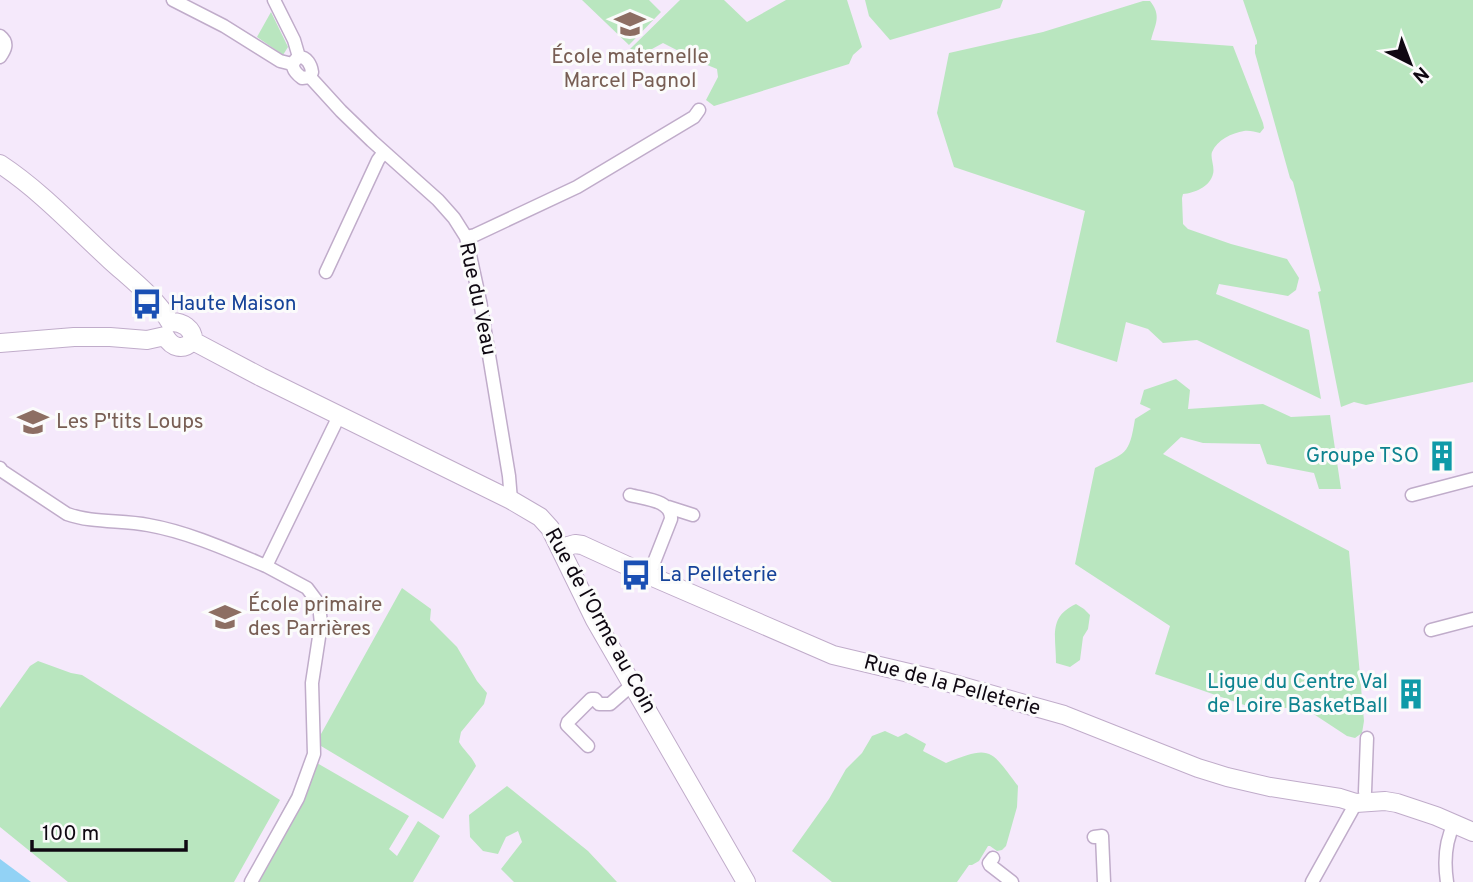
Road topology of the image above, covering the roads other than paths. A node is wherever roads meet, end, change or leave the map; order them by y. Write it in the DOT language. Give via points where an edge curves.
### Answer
graph roads {
  1 [pos="173,0"];
  2 [pos="274,0"];
  3 [pos="0,36"];
  4 [pos="0,57"];
  5 [pos="296,61"];
  6 [pos="699,110"];
  7 [pos="384,152"];
  8 [pos="0,164"];
  9 [pos="466,237"];
  10 [pos="326,272"];
  11 [pos="168,329"];
  12 [pos="0,344"];
  13 [pos="339,416"];
  14 [pos="0,468"];
  15 [pos="1473,479"];
  16 [pos="629,495"];
  17 [pos="1412,495"];
  18 [pos="512,500"];
  19 [pos="668,508"];
  20 [pos="693,515"];
  21 [pos="561,548"];
  22 [pos="266,566"];
  23 [pos="649,575"];
  24 [pos="1473,619"];
  25 [pos="1431,630"];
  26 [pos="633,684"];
  27 [pos="1367,738"];
  28 [pos="588,746"];
  29 [pos="1358,799"];
  30 [pos="1454,824"];
  31 [pos="1473,832"];
  32 [pos="1094,836"];
  33 [pos="993,858"];
  34 [pos="251,882"];
  35 [pos="746,882"];
  36 [pos="1012,882"];
  37 [pos="1104,882"];
  38 [pos="1312,882"];
  39 [pos="1447,882"];
  1 -- 5 [label="street" via="280,61"];
  2 -- 5 [label="street, Rue du Veau" via="294,40"];
  3 -- 4 [label="street" via="6,45"];
  5 -- 7 [label="street, Rue du Veau" via="307,60 310,77"];
  6 -- 9 [label="street" via="577,187"];
  7 -- 9 [label="street, Rue du Veau" via="438,200"];
  7 -- 10 [label="street"];
  8 -- 11 [label="main road" via="143,289 160,306"];
  9 -- 18 [label="street, Rue du Veau"];
  11 -- 12 [label="main road" via="148,340 74,337"];
  11 -- 13 [label="main road, Rue de l'Orme au Coin" via="177,322 186,326 193,341"];
  13 -- 18 [label="main road, Rue de l'Orme au Coin"];
  13 -- 22 [label="street"];
  14 -- 22 [label="street" via="67,514 166,529"];
  15 -- 17 [label="street"];
  16 -- 19 [label="street"];
  18 -- 21 [label="main road, Rue de l'Orme au Coin" via="545,521"];
  19 -- 20 [label="street"];
  19 -- 23 [label="street" via="671,519"];
  21 -- 23 [label="main road, Rue de la Pelleterie" via="582,545"];
  21 -- 26 [label="main road, Rue de l'Orme au Coin" via="595,620"];
  22 -- 34 [label="street" via="307,588 319,604 321,624 312,683 314,754 298,798"];
  23 -- 29 [label="main road, Rue de la Pelleterie" via="833,654 1064,715 1227,777"];
  24 -- 25 [label="street"];
  26 -- 28 [label="street" via="610,704 592,699 568,722"];
  26 -- 35 [label="main road, Rue de l'Orme au Coin"];
  27 -- 29 [label="street"];
  29 -- 30 [label="main road, Rue de la Pelleterie" via="1382,790 1393,792"];
  29 -- 38 [label="street"];
  30 -- 31 [label="main road, Rue de la Pelleterie"];
  30 -- 39 [label="street" via="1447,842"];
  32 -- 37 [label="street" via="1102,836"];
  33 -- 36 [label="street" via="990,865"];
}
